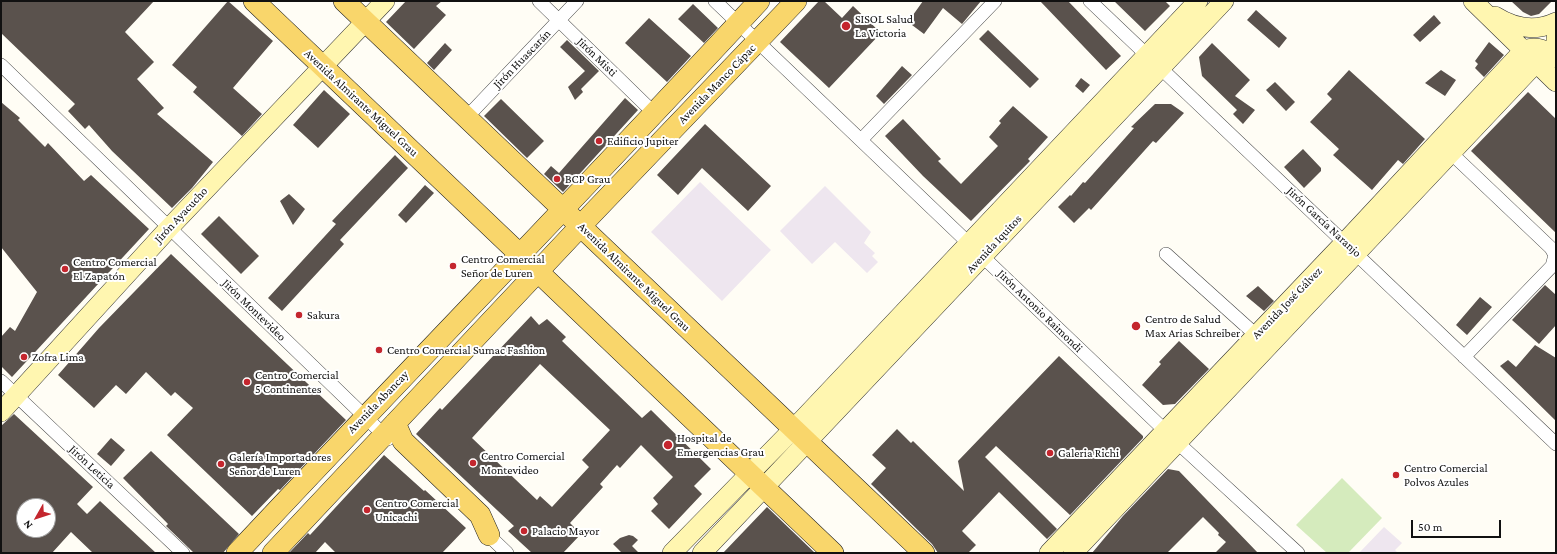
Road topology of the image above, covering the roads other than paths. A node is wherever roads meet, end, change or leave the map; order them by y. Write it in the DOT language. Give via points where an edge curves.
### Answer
graph roads {
  1 [pos="254,1"];
  2 [pos="344,1"];
  3 [pos="385,1"];
  4 [pos="539,1"];
  5 [pos="577,1"];
  6 [pos="715,1"];
  7 [pos="759,1"];
  8 [pos="796,1"];
  9 [pos="995,1"];
  10 [pos="1090,1"];
  11 [pos="1198,1"];
  12 [pos="1224,1"];
  13 [pos="1475,3"];
  14 [pos="559,21"];
  15 [pos="1556,22"];
  16 [pos="738,23"];
  17 [pos="362,25"];
  18 [pos="1556,38"];
  19 [pos="758,42"];
  20 [pos="1556,46"];
  21 [pos="1530,57"];
  22 [pos="1556,58"];
  23 [pos="1153,62"];
  24 [pos="324,64"];
  25 [pos="1,66"];
  26 [pos="1556,82"];
  27 [pos="654,113"];
  28 [pos="467,117"];
  29 [pos="861,140"];
  30 [pos="1452,154"];
  31 [pos="559,215"];
  32 [pos="169,228"];
  33 [pos="576,231"];
  34 [pos="969,243"];
  35 [pos="1351,248"];
  36 [pos="523,253"];
  37 [pos="1166,254"];
  38 [pos="982,256"];
  39 [pos="540,269"];
  40 [pos="1256,335"];
  41 [pos="1464,357"];
  42 [pos="1,381"];
  43 [pos="16,396"];
  44 [pos="1,412"];
  45 [pos="364,416"];
  46 [pos="389,429"];
  47 [pos="1171,437"];
  48 [pos="797,439"];
  49 [pos="1556,444"];
  50 [pos="753,471"];
  51 [pos="768,485"];
  52 [pos="489,536"];
  53 [pos="183,553"];
  54 [pos="237,553"];
  55 [pos="273,553"];
  56 [pos="507,553"];
  57 [pos="672,553"];
  58 [pos="702,553"];
  59 [pos="833,553"];
  60 [pos="924,553"];
  61 [pos="1049,553"];
  62 [pos="1073,553"];
  63 [pos="1298,553"];
  1 -- 24 [label="main road, Avenida Almirante Miguel Grau"];
  2 -- 17 [label="main road, Avenida Almirante Miguel Grau"];
  3 -- 17 [label="street, Jirón Ayacucho"];
  4 -- 14 [label="street, Jirón Misti"];
  5 -- 14 [label="street, Jirón Huascarán"];
  6 -- 16 [label="street, Jirón Antonio Raimondi"];
  7 -- 16 [label="main road, Avenida Manco Cápac"];
  8 -- 19 [label="main road, Avenida Manco Cápac"];
  9 -- 29 [label="street"];
  10 -- 23 [label="street, Jirón García Naranjo"];
  11 -- 23 [label="street, Avenida Iquitos"];
  12 -- 23 [label="street, Avenida Iquitos"];
  13 -- 15 [label="street" via="1502,21 1522,27 1541,28"];
  13 -- 21 [label="street"];
  14 -- 27 [label="street, Jirón Misti"];
  14 -- 28 [label="street, Jirón Huascarán"];
  16 -- 19 [label="street, Jirón Antonio Raimondi"];
  16 -- 27 [label="main road, Avenida Manco Cápac"];
  17 -- 24 [label="street, Jirón Ayacucho"];
  17 -- 28 [label="main road, Avenida Almirante Miguel Grau"];
  18 -- 20 [label="street"];
  19 -- 29 [label="street, Jirón Antonio Raimondi"];
  19 -- 33 [label="main road, Avenida Manco Cápac"];
  21 -- 22 [label="street" via="1536,47"];
  21 -- 26 [label="street"];
  21 -- 30 [label="street, Avenida José Gálvez"];
  21 -- 35 [label="street, Avenida José Gálvez"];
  23 -- 34 [label="street, Avenida Iquitos"];
  23 -- 35 [label="street, Jirón García Naranjo"];
  23 -- 38 [label="street, Avenida Iquitos"];
  24 -- 32 [label="street, Jirón Ayacucho"];
  24 -- 36 [label="main road, Avenida Almirante Miguel Grau"];
  25 -- 32 [label="street, Jirón Montevideo"];
  27 -- 31 [label="main road, Avenida Manco Cápac"];
  28 -- 31 [label="main road, Avenida Almirante Miguel Grau"];
  29 -- 34 [label="street, Jirón Antonio Raimondi"];
  30 -- 35 [label="street, Avenida José Gálvez"];
  30 -- 41 [label="street" via="1551,248 1555,255 1552,266"];
  31 -- 33 [label="main road, Avenida Almirante Miguel Grau"];
  31 -- 36 [label="main road, Avenida Manco Cápac"];
  32 -- 43 [label="street, Jirón Ayacucho"];
  32 -- 45 [label="street, Jirón Montevideo"];
  33 -- 39 [label="main road, Avenida Manco Cápac"];
  33 -- 48 [label="main road, Avenida Almirante Miguel Grau"];
  34 -- 38 [label="street, Jirón Antonio Raimondi"];
  34 -- 48 [label="street, Avenida Iquitos"];
  35 -- 40 [label="street, Avenida José Gálvez"];
  35 -- 41 [label="street, Jirón García Naranjo"];
  35 -- 47 [label="street, Avenida José Gálvez"];
  36 -- 39 [label="main road, Avenida Almirante Miguel Grau"];
  36 -- 45 [label="main road, Avenida Abancay"];
  37 -- 40 [label="street"];
  38 -- 47 [label="street, Jirón Antonio Raimondi"];
  38 -- 48 [label="street, Avenida Iquitos"];
  39 -- 46 [label="main road"];
  39 -- 50 [label="main road, Avenida Almirante Miguel Grau"];
  40 -- 47 [label="street, Avenida José Gálvez"];
  41 -- 49 [label="street, Jirón García Naranjo"];
  42 -- 43 [label="street, Jirón Leticia"];
  43 -- 44 [label="street, Jirón Ayacucho"];
  43 -- 53 [label="street, Jirón Leticia"];
  45 -- 46 [label="street, Jirón Montevideo"];
  45 -- 54 [label="main road, Avenida Abancay"];
  46 -- 52 [label="main road" via="480,515"];
  46 -- 55 [label="main road"];
  47 -- 61 [label="street, Avenida José Gálvez"];
  47 -- 62 [label="street, Avenida José Gálvez"];
  47 -- 63 [label="street, Jirón Antonio Raimondi"];
  48 -- 50 [label="street, Avenida Iquitos"];
  48 -- 51 [label="street, Avenida Iquitos"];
  48 -- 60 [label="main road, Avenida Almirante Miguel Grau"];
  50 -- 51 [label="main road, Avenida Almirante Miguel Grau"];
  50 -- 57 [label="street, Avenida Iquitos"];
  51 -- 58 [label="street, Avenida Iquitos"];
  51 -- 59 [label="main road, Avenida Almirante Miguel Grau"];
  52 -- 56 [label="street"];
}
